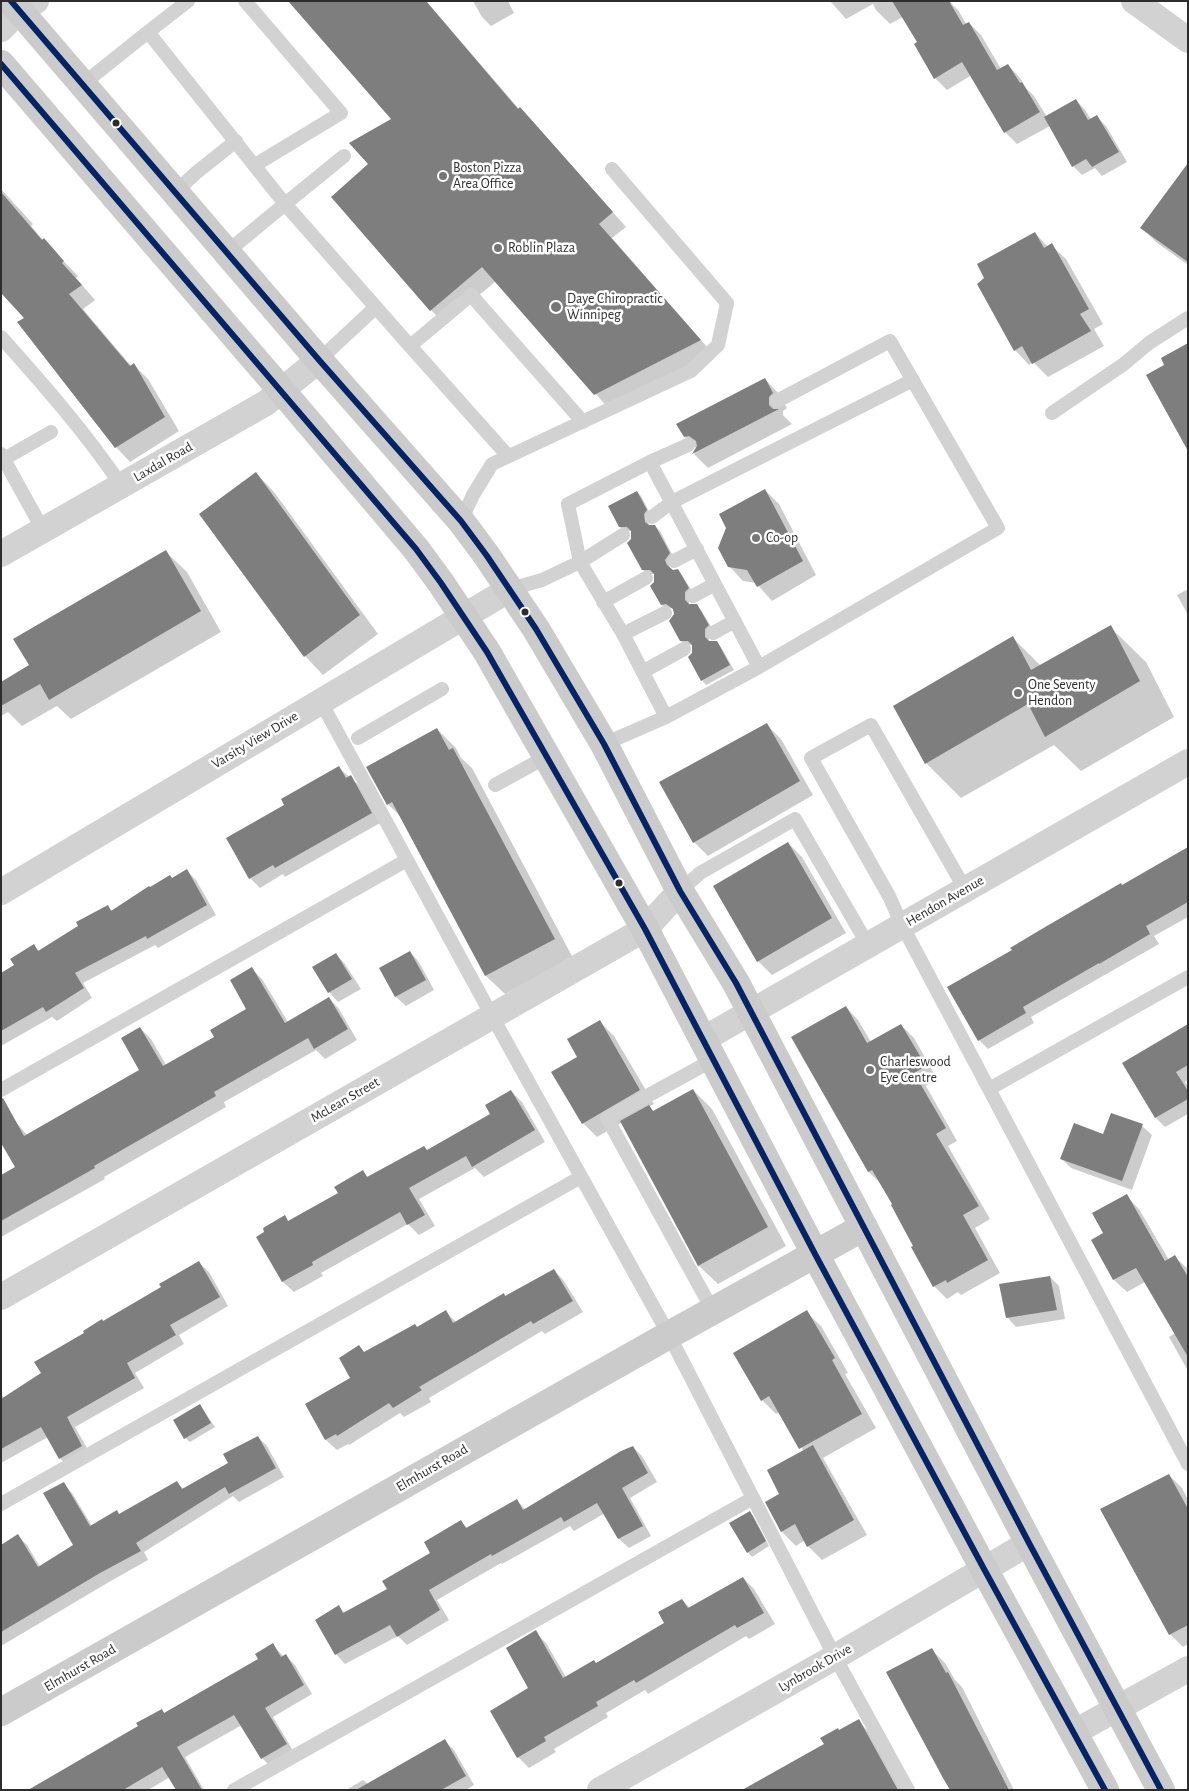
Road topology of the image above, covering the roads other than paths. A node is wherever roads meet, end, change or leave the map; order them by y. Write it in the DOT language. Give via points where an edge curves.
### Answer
graph roads {
  1 [pos="188,1"];
  2 [pos="245,1"];
  3 [pos="1134,1"];
  4 [pos="16,11"];
  5 [pos="148,32"];
  6 [pos="1188,40"];
  7 [pos="1,64"];
  8 [pos="84,84"];
  9 [pos="236,141"];
  10 [pos="344,156"];
  11 [pos="255,166"];
  12 [pos="612,169"];
  13 [pos="175,192"];
  14 [pos="285,204"];
  15 [pos="227,252"];
  16 [pos="376,307"];
  17 [pos="1188,318"];
  18 [pos="1,337"];
  19 [pos="410,346"];
  20 [pos="319,360"];
  21 [pos="913,380"];
  22 [pos="282,391"];
  23 [pos="777,401"];
  24 [pos="1052,413"];
  25 [pos="583,422"];
  26 [pos="51,432"];
  27 [pos="688,445"];
  28 [pos="3,456"];
  29 [pos="508,456"];
  30 [pos="650,462"];
  31 [pos="121,485"];
  32 [pos="672,502"];
  33 [pos="652,517"];
  34 [pos="460,521"];
  35 [pos="43,530"];
  36 [pos="623,535"];
  37 [pos="697,548"];
  38 [pos="1,554"];
  39 [pos="674,561"];
  40 [pos="580,562"];
  41 [pos="646,578"];
  42 [pos="715,584"];
  43 [pos="510,589"];
  44 [pos="694,596"];
  45 [pos="603,602"];
  46 [pos="665,613"];
  47 [pos="463,617"];
  48 [pos="735,622"];
  49 [pos="713,633"];
  50 [pos="624,634"];
  51 [pos="684,649"];
  52 [pos="759,667"];
  53 [pos="644,671"];
  54 [pos="442,689"];
  55 [pos="321,702"];
  56 [pos="666,717"];
  57 [pos="358,738"];
  58 [pos="604,744"];
  59 [pos="546,757"];
  60 [pos="1188,762"];
  61 [pos="496,785"];
  62 [pos="407,860"];
  63 [pos="966,889"];
  64 [pos="680,891"];
  65 [pos="1,892"];
  66 [pos="902,925"];
  67 [pos="645,929"];
  68 [pos="868,945"];
  69 [pos="1188,977"];
  70 [pos="752,1012"];
  71 [pos="492,1016"];
  72 [pos="707,1050"];
  73 [pos="989,1089"];
  74 [pos="1,1090"];
  75 [pos="581,1177"];
  76 [pos="864,1227"];
  77 [pos="815,1254"];
  78 [pos="1,1297"];
  79 [pos="712,1311"];
  80 [pos="669,1335"];
  81 [pos="1188,1464"];
  82 [pos="752,1498"];
  83 [pos="1,1504"];
  84 [pos="1029,1543"];
  85 [pos="984,1569"];
  86 [pos="835,1657"];
  87 [pos="1188,1669"];
  88 [pos="1118,1709"];
  89 [pos="1,1712"];
  90 [pos="1073,1733"];
  91 [pos="234,1790"];
  92 [pos="600,1790"];
  93 [pos="908,1790"];
  94 [pos="1105,1790"];
  95 [pos="1161,1790"];
  1 -- 5 [label="lane"];
  2 -- 11 [label="lane" via="341,113"];
  3 -- 6 [label="street"];
  4 -- 8 [label="main road"];
  5 -- 8 [label="lane"];
  5 -- 9 [label="lane"];
  7 -- 22 [label="main road"];
  8 -- 13 [label="main road"];
  9 -- 11 [label="lane"];
  9 -- 13 [label="lane"];
  10 -- 14 [label="lane"];
  11 -- 14 [label="lane"];
  12 -- 25 [label="lane" via="727,303 718,345 691,371"];
  13 -- 15 [label="main road"];
  14 -- 15 [label="lane"];
  14 -- 16 [label="lane"];
  15 -- 20 [label="main road"];
  16 -- 19 [label="lane"];
  16 -- 20 [label="lane"];
  17 -- 24 [label="lane"];
  18 -- 31 [label="lane" via="104,459"];
  19 -- 25 [label="lane" via="471,295"];
  19 -- 29 [label="lane"];
  20 -- 22 [label="street, Laxdal Road"];
  20 -- 34 [label="main road"];
  21 -- 23 [label="lane" via="890,341"];
  21 -- 32 [label="lane"];
  21 -- 52 [label="lane" via="998,528"];
  22 -- 31 [label="street, Laxdal Road"];
  22 -- 47 [label="main road" via="416,549"];
  25 -- 29 [label="lane"];
  26 -- 28 [label="lane"];
  27 -- 30 [label="lane"];
  28 -- 35 [label="lane"];
  29 -- 34 [label="lane" via="492,464"];
  30 -- 32 [label="lane"];
  30 -- 40 [label="lane" via="568,504"];
  31 -- 35 [label="street, Laxdal Road"];
  32 -- 33 [label="lane"];
  32 -- 37 [label="lane"];
  34 -- 43 [label="main road"];
  35 -- 38 [label="street, Laxdal Road"];
  36 -- 40 [label="lane"];
  37 -- 39 [label="lane"];
  37 -- 42 [label="lane"];
  40 -- 43 [label="lane" via="542,580"];
  40 -- 45 [label="lane"];
  41 -- 45 [label="lane"];
  42 -- 44 [label="lane"];
  42 -- 48 [label="lane"];
  43 -- 47 [label="street, Varsity View Drive"];
  43 -- 58 [label="main road"];
  45 -- 50 [label="lane"];
  46 -- 50 [label="lane"];
  47 -- 55 [label="street, Varsity View Drive"];
  47 -- 59 [label="main road" via="487,652"];
  48 -- 49 [label="lane"];
  48 -- 52 [label="lane"];
  50 -- 53 [label="lane"];
  51 -- 53 [label="lane"];
  52 -- 56 [label="lane"];
  53 -- 56 [label="lane"];
  54 -- 57 [label="lane"];
  55 -- 62 [label="lane"];
  55 -- 65 [label="street, Varsity View Drive"];
  56 -- 58 [label="lane"];
  58 -- 64 [label="main road"];
  59 -- 61 [label="lane"];
  59 -- 67 [label="main road"];
  60 -- 63 [label="street, Hendon Avenue"];
  62 -- 71 [label="lane"];
  62 -- 74 [label="lane"];
  63 -- 66 [label="street, Hendon Avenue"];
  63 -- 66 [label="lane" via="871,725 811,758"];
  64 -- 67 [label="street, McLean Street"];
  64 -- 68 [label="lane" via="700,873 795,819"];
  64 -- 70 [label="main road"];
  66 -- 68 [label="street, Hendon Avenue"];
  66 -- 73 [label="lane"];
  67 -- 71 [label="street, McLean Street"];
  67 -- 72 [label="main road"];
  68 -- 70 [label="street, Hendon Avenue"];
  69 -- 73 [label="lane"];
  70 -- 72 [label="street, Hendon Avenue"];
  70 -- 76 [label="main road"];
  71 -- 75 [label="lane"];
  71 -- 78 [label="street, McLean Street"];
  72 -- 77 [label="main road"];
  72 -- 79 [label="lane" via="607,1118"];
  73 -- 81 [label="lane"];
  75 -- 80 [label="lane"];
  75 -- 83 [label="lane"];
  76 -- 77 [label="main road, Elmhurst Road"];
  76 -- 84 [label="main road"];
  77 -- 79 [label="main road, Elmhurst Road"];
  77 -- 85 [label="main road"];
  79 -- 80 [label="main road, Elmhurst Road"];
  80 -- 82 [label="lane"];
  80 -- 89 [label="main road, Elmhurst Road"];
  82 -- 86 [label="lane"];
  82 -- 91 [label="lane"];
  84 -- 85 [label="street, Lynbrook Drive"];
  84 -- 88 [label="main road"];
  85 -- 86 [label="street, Lynbrook Drive"];
  85 -- 90 [label="main road"];
  86 -- 92 [label="street, Lynbrook Drive"];
  86 -- 93 [label="lane"];
  87 -- 88 [label="street"];
  88 -- 90 [label="street"];
  88 -- 95 [label="main road"];
  90 -- 94 [label="main road"];
}
